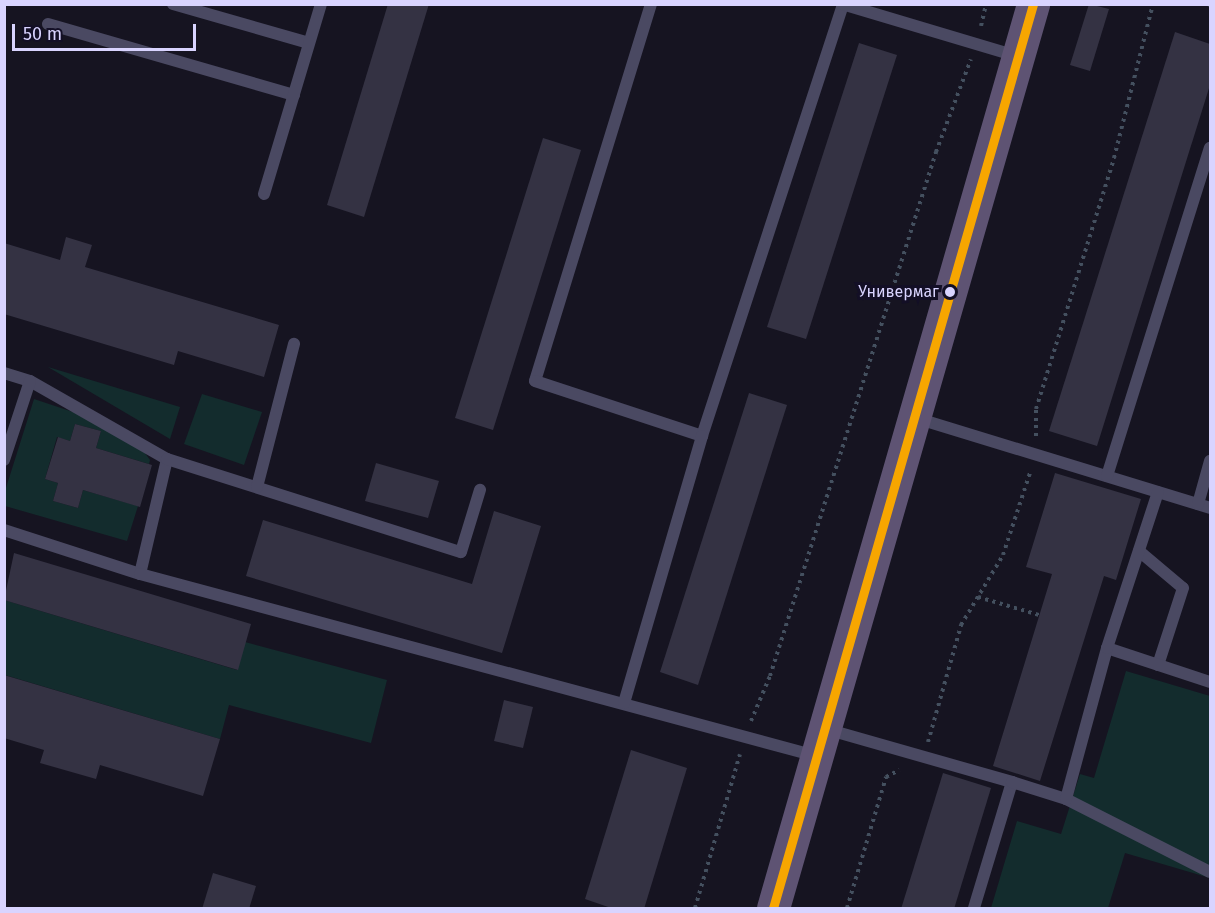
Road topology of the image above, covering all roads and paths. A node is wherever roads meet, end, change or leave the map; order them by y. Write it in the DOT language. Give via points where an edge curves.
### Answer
graph roads {
  1 [pos="173,4"];
  2 [pos="321,4"];
  3 [pos="651,4"];
  4 [pos="986,4"];
  5 [pos="1033,4"];
  6 [pos="842,5"];
  7 [pos="48,24"];
  8 [pos="309,42"];
  9 [pos="977,44"];
  10 [pos="1018,57"];
  11 [pos="294,95"];
  12 [pos="1210,148"];
  13 [pos="264,194"];
  14 [pos="294,344"];
  15 [pos="4,373"];
  16 [pos="30,381"];
  17 [pos="915,418"];
  18 [pos="702,436"];
  19 [pos="167,459"];
  20 [pos="4,460"];
  21 [pos="1210,460"];
  22 [pos="1107,476"];
  23 [pos="257,488"];
  24 [pos="480,490"];
  25 [pos="1158,492"];
  26 [pos="1198,504"];
  27 [pos="1210,508"];
  28 [pos="4,530"];
  29 [pos="1139,551"];
  30 [pos="140,574"];
  31 [pos="978,597"];
  32 [pos="1039,615"];
  33 [pos="1107,648"];
  34 [pos="1158,665"];
  35 [pos="1210,682"];
  36 [pos="624,703"];
  37 [pos="745,735"];
  38 [pos="821,742"];
  39 [pos="1012,782"];
  40 [pos="1066,799"];
  41 [pos="1210,872"];
  42 [pos="695,909"];
  43 [pos="773,909"];
  44 [pos="974,909"];
  1 -- 8 [label="lane"];
  2 -- 8 [label="lane"];
  3 -- 18 [label="lane" via="536,381"];
  4 -- 9 [label="path"];
  5 -- 10 [label="main road"];
  6 -- 9 [label="lane"];
  6 -- 18 [label="lane"];
  7 -- 11 [label="lane"];
  8 -- 11 [label="lane"];
  9 -- 10 [label="lane"];
  9 -- 37 [label="path" via="936,152 770,676"];
  10 -- 17 [label="main road"];
  11 -- 13 [label="lane"];
  12 -- 22 [label="lane"];
  14 -- 23 [label="lane"];
  15 -- 16 [label="lane"];
  16 -- 19 [label="lane"];
  16 -- 20 [label="lane"];
  17 -- 22 [label="lane"];
  17 -- 38 [label="main road"];
  18 -- 36 [label="lane"];
  19 -- 23 [label="lane"];
  19 -- 30 [label="lane"];
  21 -- 26 [label="lane"];
  22 -- 25 [label="lane"];
  23 -- 24 [label="lane" via="460,552"];
  25 -- 26 [label="lane"];
  25 -- 29 [label="lane"];
  26 -- 27 [label="lane"];
  28 -- 30 [label="lane"];
  29 -- 33 [label="lane"];
  29 -- 34 [label="lane" via="1183,588"];
  30 -- 36 [label="lane" via="541,684"];
  31 -- 32 [label="path"];
  33 -- 34 [label="lane"];
  33 -- 40 [label="lane"];
  34 -- 35 [label="lane"];
  36 -- 37 [label="lane"];
  37 -- 38 [label="lane"];
  37 -- 42 [label="path"];
  38 -- 39 [label="lane"];
  38 -- 43 [label="main road"];
  39 -- 40 [label="lane"];
  39 -- 44 [label="lane"];
  40 -- 41 [label="lane"];
}
